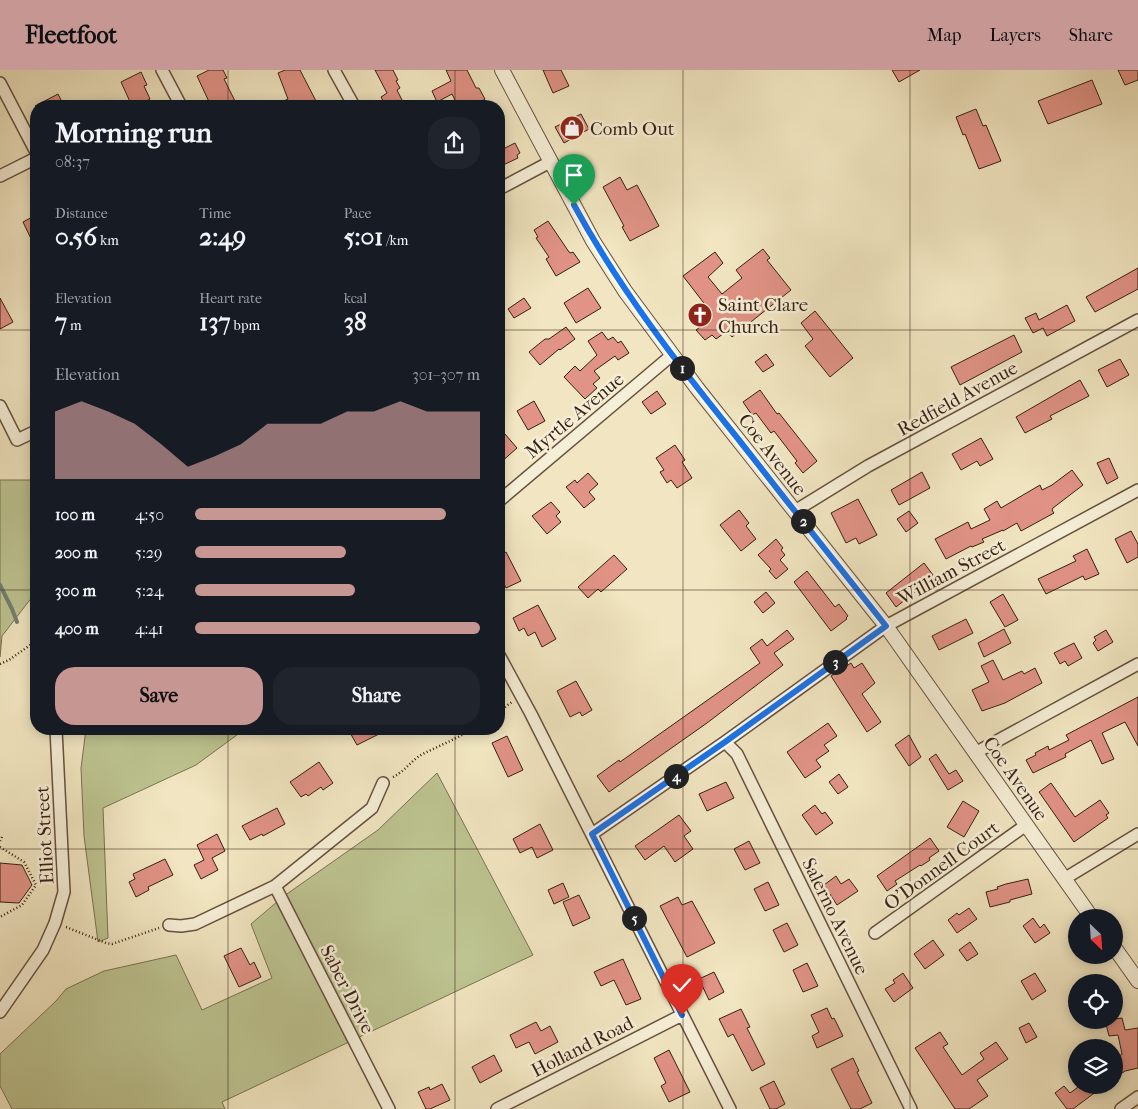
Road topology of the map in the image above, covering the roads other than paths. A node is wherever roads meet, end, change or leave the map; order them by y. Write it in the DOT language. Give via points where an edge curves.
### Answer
graph roads {
  1 [pos="162,70"];
  2 [pos="334,70"];
  3 [pos="502,70"];
  4 [pos="0,83"];
  5 [pos="178,100"];
  6 [pos="351,100"];
  7 [pos="30,140"];
  8 [pos="30,161"];
  9 [pos="550,162"];
  10 [pos="0,176"];
  11 [pos="505,186"];
  12 [pos="1138,320"];
  13 [pos="672,355"];
  14 [pos="0,406"];
  15 [pos="30,434"];
  16 [pos="1138,490"];
  17 [pos="505,496"];
  18 [pos="795,511"];
  19 [pos="886,626"];
  20 [pos="1138,664"];
  21 [pos="505,666"];
  22 [pos="56,735"];
  23 [pos="725,742"];
  24 [pos="975,752"];
  25 [pos="383,782"];
  26 [pos="1026,825"];
  27 [pos="592,834"];
  28 [pos="1138,834"];
  29 [pos="1064,878"];
  30 [pos="275,886"];
  31 [pos="1086,909"];
  32 [pos="169,925"];
  33 [pos="876,933"];
  34 [pos="1123,960"];
  35 [pos="1138,981"];
  36 [pos="0,1012"];
  37 [pos="682,1015"];
  38 [pos="1138,1097"];
  39 [pos="389,1109"];
  40 [pos="497,1109"];
  41 [pos="730,1109"];
  42 [pos="911,1109"];
  43 [pos="1121,1109"];
  1 -- 5 [label="street"];
  2 -- 6 [label="street"];
  3 -- 9 [label="street, Coe Avenue"];
  4 -- 7 [label="street"];
  8 -- 10 [label="street"];
  9 -- 11 [label="street"];
  9 -- 13 [label="street, Coe Avenue" via="593,241"];
  12 -- 18 [label="street, Redfield Avenue" via="868,466"];
  13 -- 17 [label="street, Myrtle Avenue"];
  13 -- 18 [label="street, Coe Avenue"];
  14 -- 15 [label="street" via="17,440"];
  16 -- 19 [label="street, William Street"];
  18 -- 19 [label="street, Coe Avenue"];
  19 -- 23 [label="street, William Street"];
  19 -- 24 [label="street, Coe Avenue"];
  20 -- 24 [label="street"];
  21 -- 27 [label="street"];
  22 -- 36 [label="street, Elliot Street" via="64,892 55,923 42,950"];
  23 -- 27 [label="street, William Street"];
  23 -- 42 [label="street, Salerno Avenue" via="736,754"];
  24 -- 26 [label="street, Coe Avenue"];
  25 -- 30 [label="street" via="372,808"];
  26 -- 29 [label="street, Coe Avenue"];
  26 -- 33 [label="street, O'Donnell Court"];
  27 -- 37 [label="street"];
  28 -- 29 [label="street"];
  29 -- 31 [label="street, Coe Avenue"];
  30 -- 32 [label="street" via="195,924"];
  30 -- 39 [label="street, Saber Drive"];
  34 -- 35 [label="street"];
  37 -- 40 [label="street, Holland Road"];
  37 -- 41 [label="street"];
  38 -- 43 [label="street"];
}
